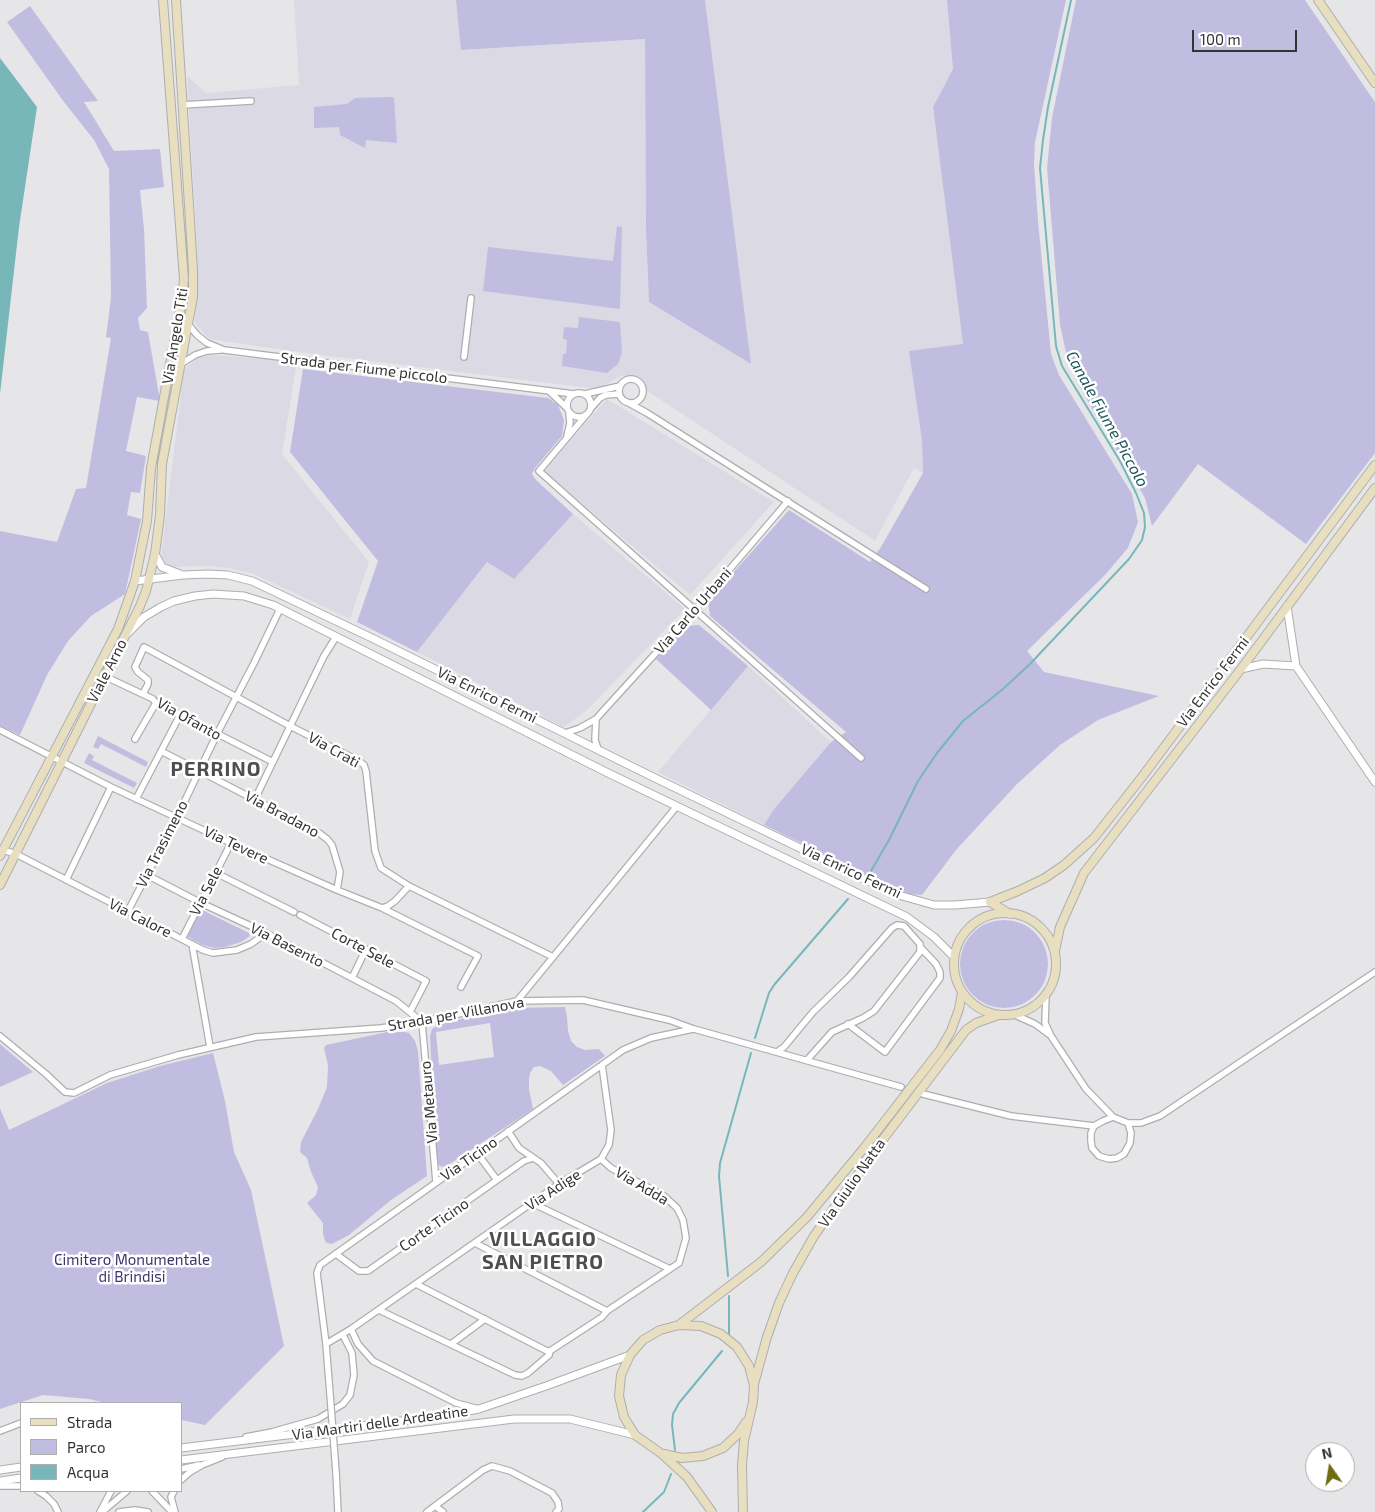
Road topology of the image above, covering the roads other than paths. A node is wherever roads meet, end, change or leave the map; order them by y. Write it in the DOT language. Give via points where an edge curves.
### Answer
graph roads {
  1 [pos="163,0"];
  2 [pos="176,0"];
  3 [pos="1318,0"];
  4 [pos="1375,83"];
  5 [pos="171,101"];
  6 [pos="250,101"];
  7 [pos="182,103"];
  8 [pos="183,114"];
  9 [pos="172,115"];
  10 [pos="471,298"];
  11 [pos="188,324"];
  12 [pos="224,350"];
  13 [pos="464,357"];
  14 [pos="181,364"];
  15 [pos="620,386"];
  16 [pos="549,391"];
  17 [pos="574,394"];
  18 [pos="585,394"];
  19 [pos="619,394"];
  20 [pos="642,397"];
  21 [pos="627,402"];
  22 [pos="591,408"];
  23 [pos="568,410"];
  24 [pos="647,413"];
  25 [pos="587,414"];
  26 [pos="567,438"];
  27 [pos="1375,465"];
  28 [pos="1375,488"];
  29 [pos="788,501"];
  30 [pos="155,554"];
  31 [pos="182,574"];
  32 [pos="148,579"];
  33 [pos="135,581"];
  34 [pos="926,589"];
  35 [pos="1287,606"];
  36 [pos="280,609"];
  37 [pos="694,610"];
  38 [pos="126,636"];
  39 [pos="336,637"];
  40 [pos="1296,666"];
  41 [pos="1241,669"];
  42 [pos="104,676"];
  43 [pos="143,694"];
  44 [pos="237,697"];
  45 [pos="156,702"];
  46 [pos="180,715"];
  47 [pos="596,719"];
  48 [pos="290,726"];
  49 [pos="0,730"];
  50 [pos="565,733"];
  51 [pos="217,734"];
  52 [pos="135,739"];
  53 [pos="598,749"];
  54 [pos="161,751"];
  55 [pos="52,757"];
  56 [pos="861,758"];
  57 [pos="61,761"];
  58 [pos="273,762"];
  59 [pos="200,770"];
  60 [pos="1375,782"];
  61 [pos="112,787"];
  62 [pos="136,799"];
  63 [pos="255,799"];
  64 [pos="677,806"];
  65 [pos="177,817"];
  66 [pos="230,843"];
  67 [pos="2,853"];
  68 [pos="16,854"];
  69 [pos="216,873"];
  70 [pos="147,875"];
  71 [pos="66,880"];
  72 [pos="0,885"];
  73 [pos="409,886"];
  74 [pos="337,890"];
  75 [pos="990,902"];
  76 [pos="201,903"];
  77 [pos="382,908"];
  78 [pos="128,911"];
  79 [pos="294,912"];
  80 [pos="1010,914"];
  81 [pos="300,915"];
  82 [pos="980,920"];
  83 [pos="266,933"];
  84 [pos="182,939"];
  85 [pos="192,944"];
  86 [pos="921,948"];
  87 [pos="366,949"];
  88 [pos="1054,952"];
  89 [pos="553,957"];
  90 [pos="954,957"];
  91 [pos="1375,972"];
  92 [pos="352,978"];
  93 [pos="461,987"];
  94 [pos="962,992"];
  95 [pos="1046,994"];
  96 [pos="517,1001"];
  97 [pos="410,1012"];
  98 [pos="1013,1014"];
  99 [pos="999,1015"];
  100 [pos="422,1022"];
  101 [pos="848,1024"];
  102 [pos="694,1029"];
  103 [pos="0,1036"];
  104 [pos="1051,1036"];
  105 [pos="210,1047"];
  106 [pos="777,1052"];
  107 [pos="807,1060"];
  108 [pos="602,1065"];
  109 [pos="901,1087"];
  110 [pos="923,1094"];
  111 [pos="1113,1117"];
  112 [pos="1128,1122"];
  113 [pos="1094,1126"];
  114 [pos="508,1132"];
  115 [pos="477,1153"];
  116 [pos="533,1158"];
  117 [pos="601,1159"];
  118 [pos="496,1180"];
  119 [pos="436,1182"];
  120 [pos="559,1184"];
  121 [pos="532,1203"];
  122 [pos="475,1243"];
  123 [pos="336,1254"];
  124 [pos="670,1269"];
  125 [pos="416,1284"];
  126 [pos="379,1310"];
  127 [pos="607,1311"];
  128 [pos="485,1320"];
  129 [pos="679,1325"];
  130 [pos="351,1330"];
  131 [pos="343,1335"];
  132 [pos="326,1344"];
  133 [pos="451,1344"];
  134 [pos="550,1351"];
  135 [pos="630,1355"];
  136 [pos="754,1386"];
  137 [pos="479,1409"];
  138 [pos="749,1416"];
  139 [pos="20,1422"];
  140 [pos="0,1431"];
  141 [pos="635,1435"];
  142 [pos="224,1443"];
  143 [pos="182,1448"];
  144 [pos="228,1454"];
  145 [pos="662,1454"];
  146 [pos="182,1460"];
  147 [pos="202,1465"];
  148 [pos="20,1467"];
  149 [pos="182,1469"];
  150 [pos="0,1470"];
  151 [pos="20,1478"];
  152 [pos="182,1479"];
  153 [pos="0,1481"];
  154 [pos="0,1486"];
  155 [pos="20,1486"];
  156 [pos="40,1492"];
  157 [pos="111,1492"];
  158 [pos="126,1492"];
  159 [pos="153,1492"];
  160 [pos="174,1492"];
  161 [pos="435,1506"];
  162 [pos="58,1512"];
  163 [pos="101,1512"];
  164 [pos="118,1512"];
  165 [pos="148,1512"];
  166 [pos="174,1512"];
  167 [pos="338,1512"];
  168 [pos="427,1512"];
  169 [pos="443,1512"];
  170 [pos="556,1512"];
  171 [pos="712,1512"];
  172 [pos="743,1512"];
  1 -- 5 [label="main road, Via Angelo Titi"];
  2 -- 7 [label="main road, Via Angelo Titi"];
  3 -- 4 [label="main road"];
  5 -- 7 [label="street"];
  5 -- 9 [label="main road, Via Angelo Titi"];
  6 -- 7 [label="street"];
  7 -- 8 [label="main road, Via Angelo Titi"];
  8 -- 9 [label="street"];
  8 -- 11 [label="main road, Via Angelo Titi" via="193,271"];
  9 -- 33 [label="main road, Via Angelo Titi" via="184,279"];
  10 -- 13 [label="street"];
  11 -- 12 [label="street, Strada per Fiume piccolo" via="207,343"];
  11 -- 14 [label="main road, Via Angelo Titi"];
  12 -- 14 [label="street" via="206,351"];
  12 -- 16 [label="street, Strada per Fiume piccolo"];
  14 -- 30 [label="main road, Via Angelo Titi" via="162,464"];
  15 -- 18 [label="street"];
  15 -- 19 [label="street"];
  15 -- 20 [label="street" via="625,380 637,380 642,386"];
  16 -- 17 [label="street, Strada per Fiume piccolo"];
  16 -- 23 [label="street"];
  17 -- 18 [label="street"];
  17 -- 23 [label="street" via="568,400"];
  18 -- 22 [label="street"];
  19 -- 21 [label="street"];
  19 -- 22 [label="street" via="600,398"];
  20 -- 21 [label="street" via="635,402"];
  20 -- 24 [label="street" via="641,404"];
  21 -- 24 [label="street"];
  22 -- 25 [label="street"];
  23 -- 25 [label="street" via="580,417"];
  23 -- 26 [label="street"];
  24 -- 29 [label="street"];
  25 -- 26 [label="street"];
  26 -- 37 [label="street" via="539,471"];
  27 -- 75 [label="main road, Via Enrico Fermi" via="1094,838 1045,878"];
  28 -- 35 [label="main road, Via Enrico Fermi"];
  29 -- 34 [label="street"];
  29 -- 37 [label="street, Via Carlo Urbani"];
  30 -- 31 [label="street, Via Enrico Fermi" via="162,567"];
  30 -- 32 [label="main road, Via Angelo Titi"];
  31 -- 32 [label="street, Via Enrico Fermi"];
  31 -- 50 [label="street, Via Enrico Fermi" via="228,575 252,581"];
  32 -- 33 [label="street, Via Enrico Fermi"];
  32 -- 38 [label="main road, Viale Arno"];
  33 -- 55 [label="main road, Viale Arno" via="118,629"];
  35 -- 40 [label="street"];
  35 -- 41 [label="main road, Via Enrico Fermi"];
  36 -- 38 [label="street, Via Enrico Fermi" via="244,596 195,596 161,607 144,617"];
  36 -- 39 [label="street, Via Enrico Fermi"];
  36 -- 44 [label="street, Via Trasimeno"];
  37 -- 47 [label="street, Via Carlo Urbani"];
  37 -- 56 [label="street"];
  38 -- 42 [label="main road, Viale Arno"];
  39 -- 48 [label="street"];
  39 -- 64 [label="street, Via Enrico Fermi"];
  40 -- 41 [label="street" via="1263,664"];
  40 -- 60 [label="street"];
  41 -- 88 [label="main road, Via Enrico Fermi" via="1084,873 1060,927"];
  42 -- 43 [label="street, Via Ofanto"];
  42 -- 57 [label="main road, Viale Arno"];
  43 -- 44 [label="street, Via Crati" via="148,680 135,667 144,647"];
  43 -- 45 [label="street, Via Ofanto"];
  44 -- 48 [label="street, Via Crati"];
  44 -- 51 [label="street, Via Trasimeno"];
  45 -- 46 [label="street, Via Ofanto"];
  45 -- 52 [label="street"];
  46 -- 51 [label="street, Via Ofanto"];
  46 -- 54 [label="street"];
  47 -- 50 [label="street, Via Carlo Urbani"];
  47 -- 53 [label="street" via="594,740"];
  48 -- 58 [label="street"];
  48 -- 73 [label="street, Via Crati" via="364,765 375,851 381,868"];
  49 -- 55 [label="street"];
  50 -- 53 [label="street, Via Enrico Fermi"];
  51 -- 58 [label="street, Via Ofanto"];
  51 -- 59 [label="street, Via Trasimeno"];
  53 -- 75 [label="street, Via Enrico Fermi" via="895,894 934,904"];
  54 -- 59 [label="street, Via Bradano"];
  54 -- 62 [label="street"];
  55 -- 57 [label="street"];
  55 -- 67 [label="main road, Viale Arno"];
  57 -- 61 [label="street, Via Tevere"];
  57 -- 68 [label="main road, Viale Arno"];
  58 -- 63 [label="street"];
  59 -- 63 [label="street, Via Bradano"];
  59 -- 65 [label="street, Via Trasimeno"];
  61 -- 62 [label="street, Via Tevere"];
  61 -- 71 [label="street"];
  62 -- 65 [label="street, Via Tevere"];
  63 -- 74 [label="street, Via Bradano" via="327,839 340,872"];
  64 -- 89 [label="street"];
  64 -- 90 [label="street, Via Enrico Fermi" via="907,917"];
  65 -- 66 [label="street, Via Tevere"];
  65 -- 70 [label="street, Via Trasimeno"];
  66 -- 69 [label="street, Via Sele"];
  66 -- 74 [label="street, Via Tevere"];
  67 -- 68 [label="street, Via Calore"];
  68 -- 71 [label="street, Via Calore"];
  68 -- 72 [label="main road, Viale Arno"];
  69 -- 76 [label="street, Via Sele"];
  69 -- 79 [label="street"];
  70 -- 76 [label="street, Via Basento"];
  70 -- 78 [label="street, Via Trasimeno"];
  71 -- 78 [label="street, Via Calore"];
  73 -- 77 [label="street" via="395,901"];
  73 -- 89 [label="street, Via Crati"];
  74 -- 77 [label="street, Via Tevere"];
  75 -- 80 [label="main road"];
  75 -- 82 [label="main road"];
  76 -- 83 [label="street, Via Basento"];
  76 -- 84 [label="street, Via Sele"];
  77 -- 93 [label="street, Via Tevere" via="478,956"];
  78 -- 84 [label="street, Via Calore"];
  80 -- 82 [label="main road" via="994,914"];
  80 -- 88 [label="main road" via="1038,926 1048,937"];
  81 -- 87 [label="street, Corte Sele"];
  82 -- 90 [label="main road" via="959,942"];
  83 -- 85 [label="street, Via Calore" via="251,944 222,953 213,953"];
  83 -- 92 [label="street, Via Basento"];
  84 -- 85 [label="street, Via Calore"];
  85 -- 105 [label="street"];
  86 -- 101 [label="street" via="874,1011"];
  86 -- 101 [label="street" via="936,964 940,978 885,1052"];
  86 -- 106 [label="street" via="904,926 892,928"];
  87 -- 92 [label="street"];
  87 -- 97 [label="street, Corte Sele" via="426,980"];
  88 -- 95 [label="main road" via="1056,968 1053,983"];
  89 -- 96 [label="street"];
  90 -- 94 [label="main road" via="955,975"];
  91 -- 112 [label="street" via="1160,1116 1141,1123"];
  92 -- 97 [label="street, Via Basento"];
  94 -- 99 [label="main road" via="984,1011"];
  94 -- 129 [label="main road, Via Giulio Natta" via="957,1016 940,1050 807,1217 761,1262"];
  95 -- 98 [label="main road" via="1032,1008"];
  95 -- 104 [label="street" via="1045,1023"];
  96 -- 100 [label="street, Strada per Villanova"];
  96 -- 102 [label="street, Strada per Villanova" via="582,1000 670,1020"];
  97 -- 100 [label="street, Via Basento"];
  98 -- 99 [label="main road"];
  98 -- 104 [label="street"];
  99 -- 136 [label="main road, Via Giulio Natta" via="966,1030 814,1236 780,1303"];
  100 -- 105 [label="street, Strada per Villanova" via="382,1028 269,1035"];
  100 -- 119 [label="street, Via Metauro"];
  101 -- 107 [label="street" via="832,1032"];
  102 -- 106 [label="street, Strada per Villanova"];
  102 -- 108 [label="street, Via Ticino" via="652,1038 623,1050"];
  103 -- 105 [label="street, Strada per Villanova" via="65,1092 74,1093 110,1075"];
  104 -- 111 [label="street" via="1086,1089"];
  106 -- 107 [label="street, Strada per Villanova"];
  107 -- 109 [label="street, Strada per Villanova"];
  108 -- 114 [label="street, Via Ticino"];
  108 -- 117 [label="street" via="611,1130 609,1145"];
  110 -- 113 [label="street" via="1011,1116"];
  111 -- 112 [label="street"];
  111 -- 113 [label="street"];
  112 -- 113 [label="street" via="1130,1143 1124,1154 1109,1159 1099,1156 1092,1148 1090,1141"];
  114 -- 115 [label="street, Via Ticino"];
  114 -- 116 [label="street" via="519,1148"];
  115 -- 118 [label="street"];
  115 -- 119 [label="street, Via Ticino"];
  116 -- 118 [label="street, Corte Ticino"];
  116 -- 120 [label="street"];
  117 -- 120 [label="street, Via Adige"];
  117 -- 124 [label="street, Via Adda" via="611,1168 664,1196 677,1208 686,1238 679,1263"];
  118 -- 123 [label="street, Corte Ticino" via="368,1272 359,1271"];
  119 -- 123 [label="street, Via Ticino"];
  120 -- 121 [label="street, Via Adige"];
  121 -- 122 [label="street, Via Adige"];
  121 -- 124 [label="street"];
  122 -- 125 [label="street, Via Adige"];
  122 -- 127 [label="street"];
  123 -- 132 [label="street, Via Ticino" via="320,1265 317,1272"];
  124 -- 127 [label="street, Via Adda"];
  125 -- 126 [label="street, Via Adige"];
  125 -- 128 [label="street"];
  126 -- 130 [label="street, Via Adige"];
  126 -- 133 [label="street, Via Adda"];
  127 -- 134 [label="street, Via Adda"];
  128 -- 133 [label="street"];
  128 -- 134 [label="street"];
  129 -- 135 [label="main road" via="660,1330 643,1340"];
  129 -- 136 [label="main road" via="701,1326 721,1334 737,1347 749,1366"];
  130 -- 131 [label="street, Via Adige"];
  130 -- 137 [label="street" via="373,1361 456,1402"];
  131 -- 132 [label="street, Via Adige"];
  131 -- 142 [label="street" via="352,1353 354,1375 350,1395 343,1404 318,1419"];
  132 -- 167 [label="street, bridge"];
  133 -- 134 [label="street, Via Adda" via="522,1376 535,1368"];
  135 -- 137 [label="street, Via Martiri delle Ardeatine"];
  135 -- 141 [label="main road" via="622,1375 619,1396 624,1417"];
  136 -- 138 [label="main road"];
  137 -- 142 [label="street, Via Martiri delle Ardeatine"];
  138 -- 145 [label="main road" via="738,1434 723,1448 703,1456 682,1458"];
  138 -- 172 [label="main road" via="742,1465"];
  139 -- 140 [label="street"];
  141 -- 144 [label="street, Via Martiri delle Ardeatine" via="570,1419 514,1419"];
  141 -- 145 [label="main road"];
  142 -- 143 [label="street, Via Martiri delle Ardeatine"];
  144 -- 146 [label="street, Via Martiri delle Ardeatine"];
  144 -- 147 [label="street"];
  145 -- 171 [label="main road" via="687,1477"];
  147 -- 149 [label="street"];
  147 -- 152 [label="street"];
  148 -- 150 [label="street"];
  151 -- 153 [label="street"];
  154 -- 155 [label="street"];
  156 -- 162 [label="street"];
  157 -- 163 [label="street"];
  158 -- 163 [label="street"];
  159 -- 166 [label="street"];
  160 -- 166 [label="street" via="171,1497"];
  161 -- 168 [label="street"];
  161 -- 169 [label="street"];
  161 -- 170 [label="street" via="492,1466 510,1471 552,1494 559,1506"];
  164 -- 165 [label="street"];
}
